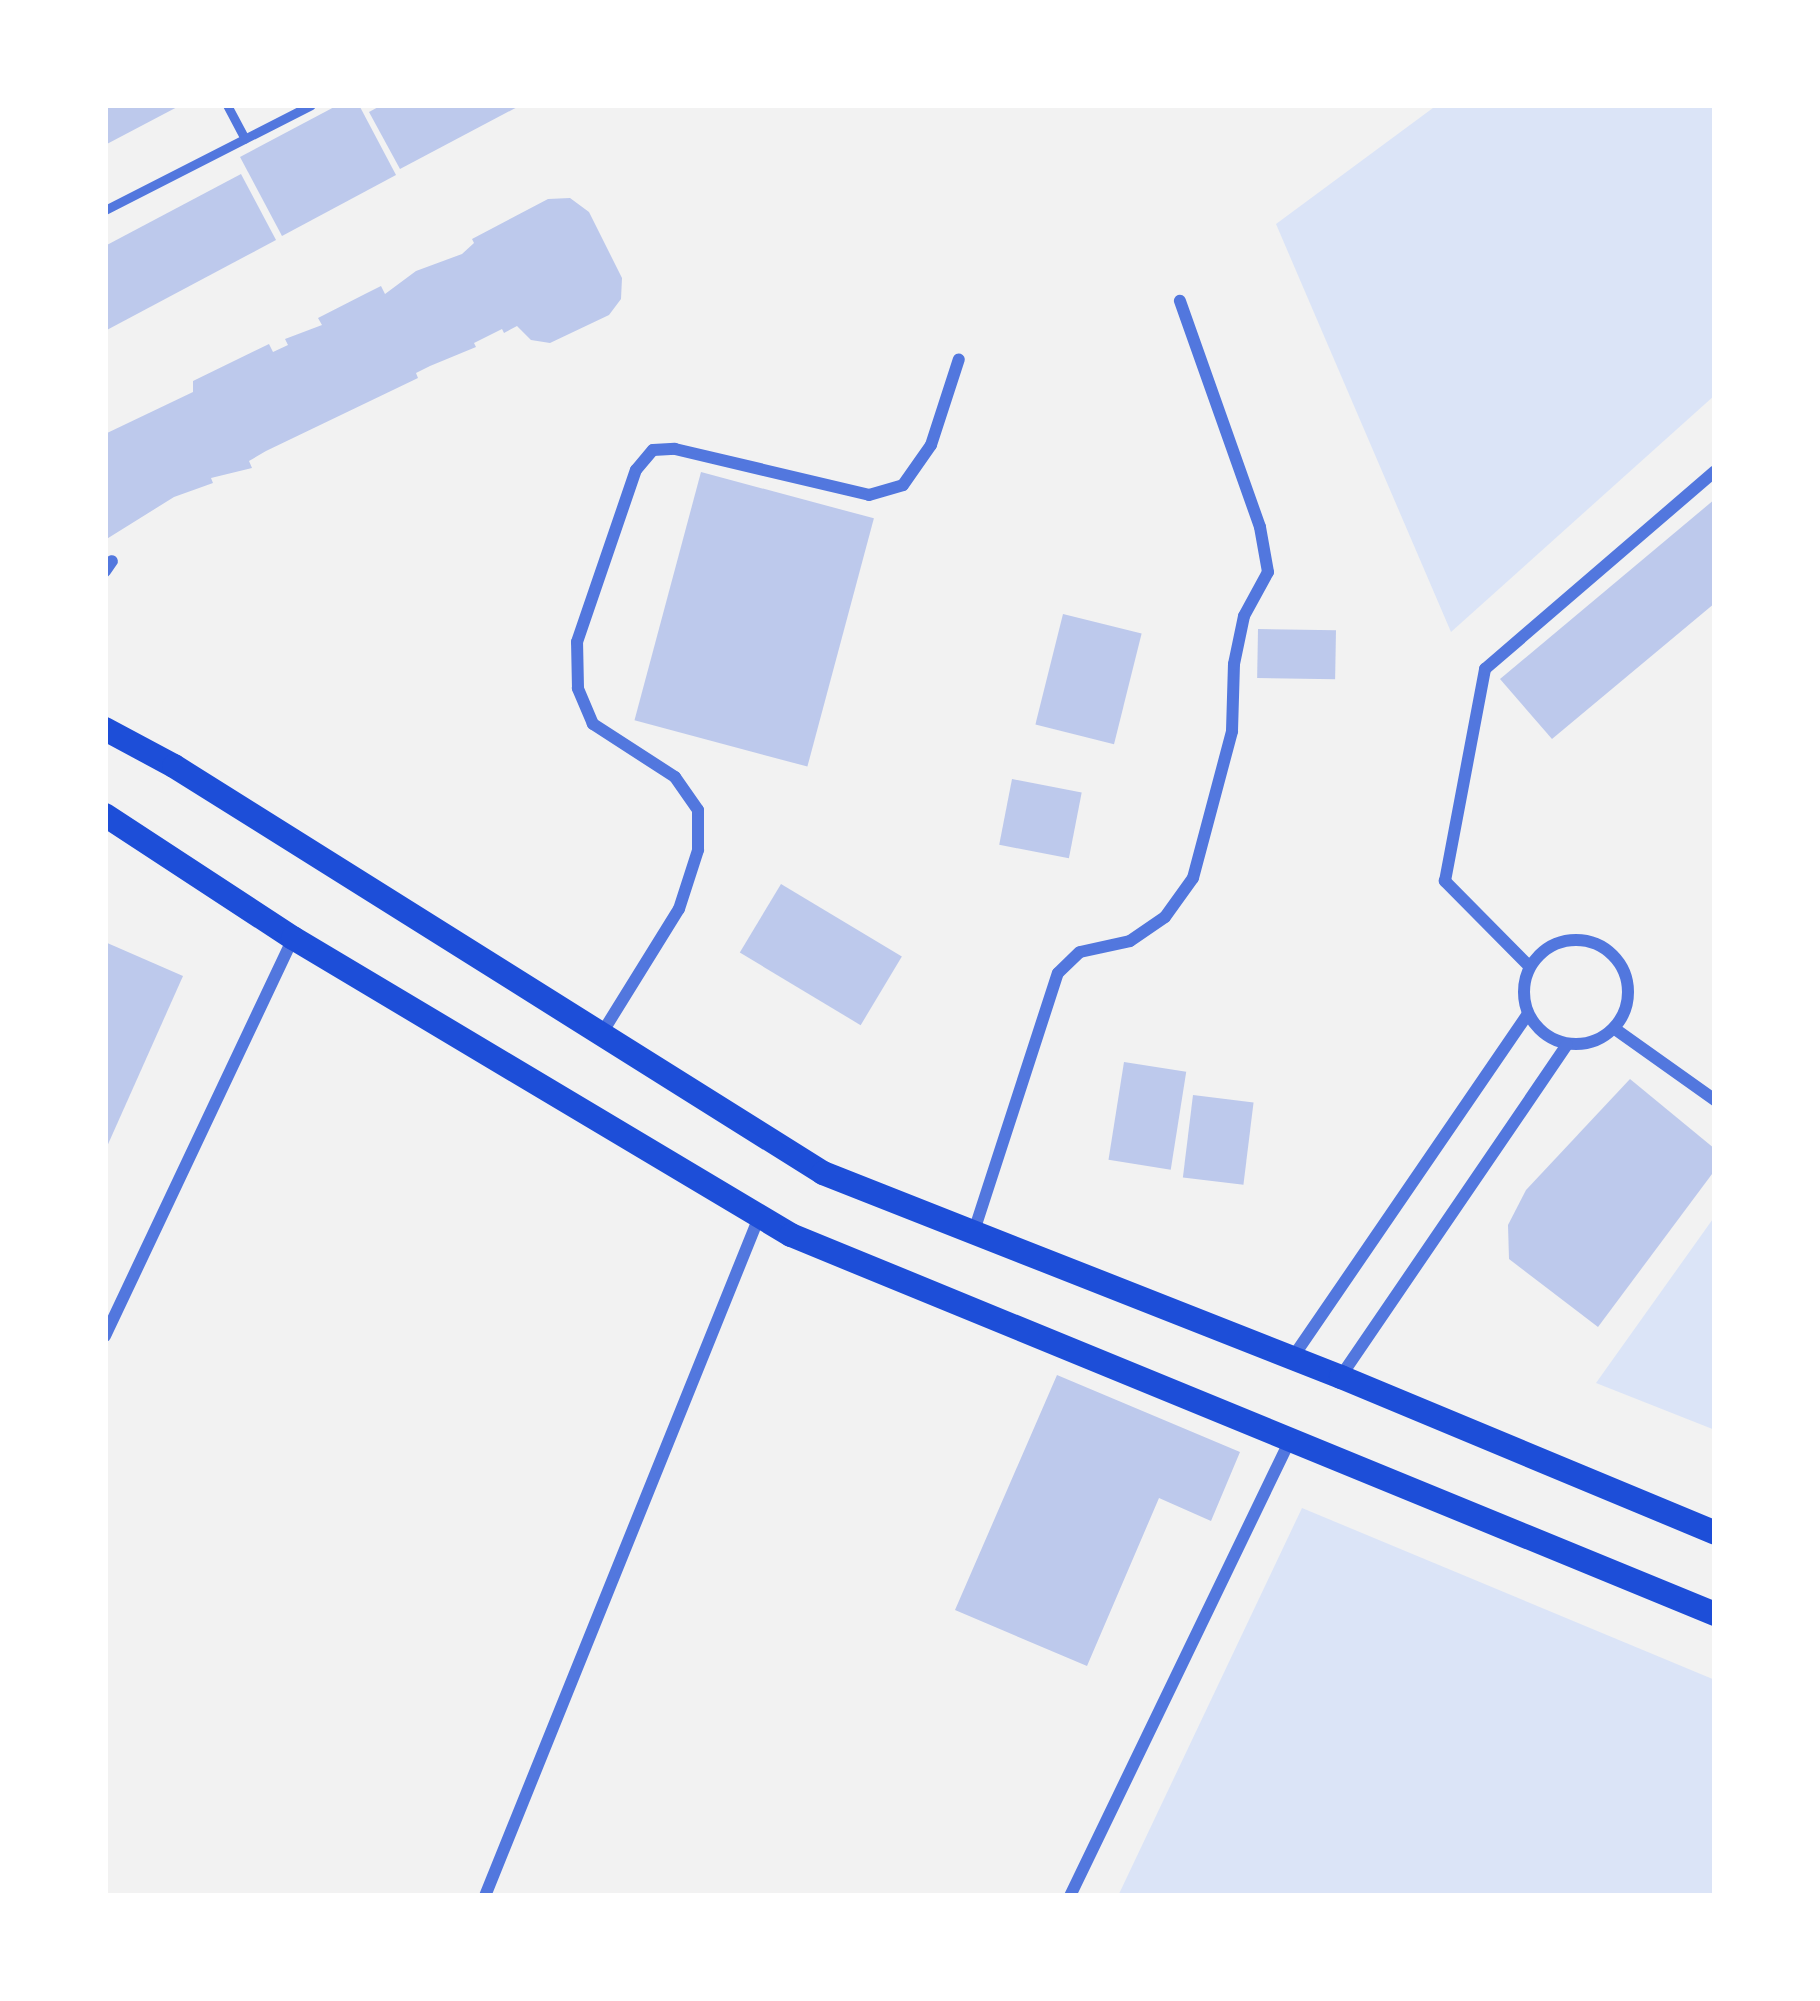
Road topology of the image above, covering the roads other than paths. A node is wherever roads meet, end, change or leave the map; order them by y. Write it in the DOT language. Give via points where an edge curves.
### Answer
graph roads {
  1 [pos="226,105"];
  2 [pos="311,105"];
  3 [pos="245,139"];
  4 [pos="105,210"];
  5 [pos="1180,301"];
  6 [pos="959,359"];
  7 [pos="1715,471"];
  8 [pos="105,728"];
  9 [pos="105,814"];
  10 [pos="293,938"];
  11 [pos="1529,967"];
  12 [pos="1528,1014"];
  13 [pos="1615,1029"];
  14 [pos="601,1034"];
  15 [pos="1567,1045"];
  16 [pos="1715,1100"];
  17 [pos="760,1216"];
  18 [pos="973,1233"];
  19 [pos="105,1336"];
  20 [pos="1293,1358"];
  21 [pos="1341,1376"];
  22 [pos="1291,1438"];
  23 [pos="1715,1533"];
  24 [pos="1715,1614"];
  25 [pos="485,1896"];
  26 [pos="1070,1896"];
  1 -- 3 [label="lane"];
  2 -- 3 [label="lane"];
  3 -- 4 [label="lane"];
  5 -- 18 [label="street" via="1260,527 1268,572 1244,616 1232,731 1193,878 1165,917 1130,941 1080,952 1058,974"];
  6 -- 14 [label="street" via="931,446 903,485 868,495 675,449 653,450 636,470 578,642 578,688 592,724 675,777 698,810 698,850 679,910"];
  7 -- 11 [label="street" via="1485,669 1445,880"];
  8 -- 14 [label="main road"];
  9 -- 10 [label="main road"];
  10 -- 17 [label="main road"];
  10 -- 19 [label="street"];
  11 -- 12 [label="street"];
  11 -- 13 [label="street" via="1543,950 1571,939 1594,942 1618,959 1630,990"];
  12 -- 15 [label="street" via="1540,1032"];
  12 -- 20 [label="street"];
  13 -- 15 [label="street" via="1592,1043"];
  13 -- 16 [label="street"];
  14 -- 18 [label="main road" via="823,1173"];
  15 -- 21 [label="street"];
  17 -- 22 [label="main road"];
  17 -- 25 [label="street"];
  18 -- 20 [label="main road"];
  20 -- 21 [label="main road"];
  21 -- 23 [label="main road"];
  22 -- 24 [label="main road"];
  22 -- 26 [label="street"];
}
